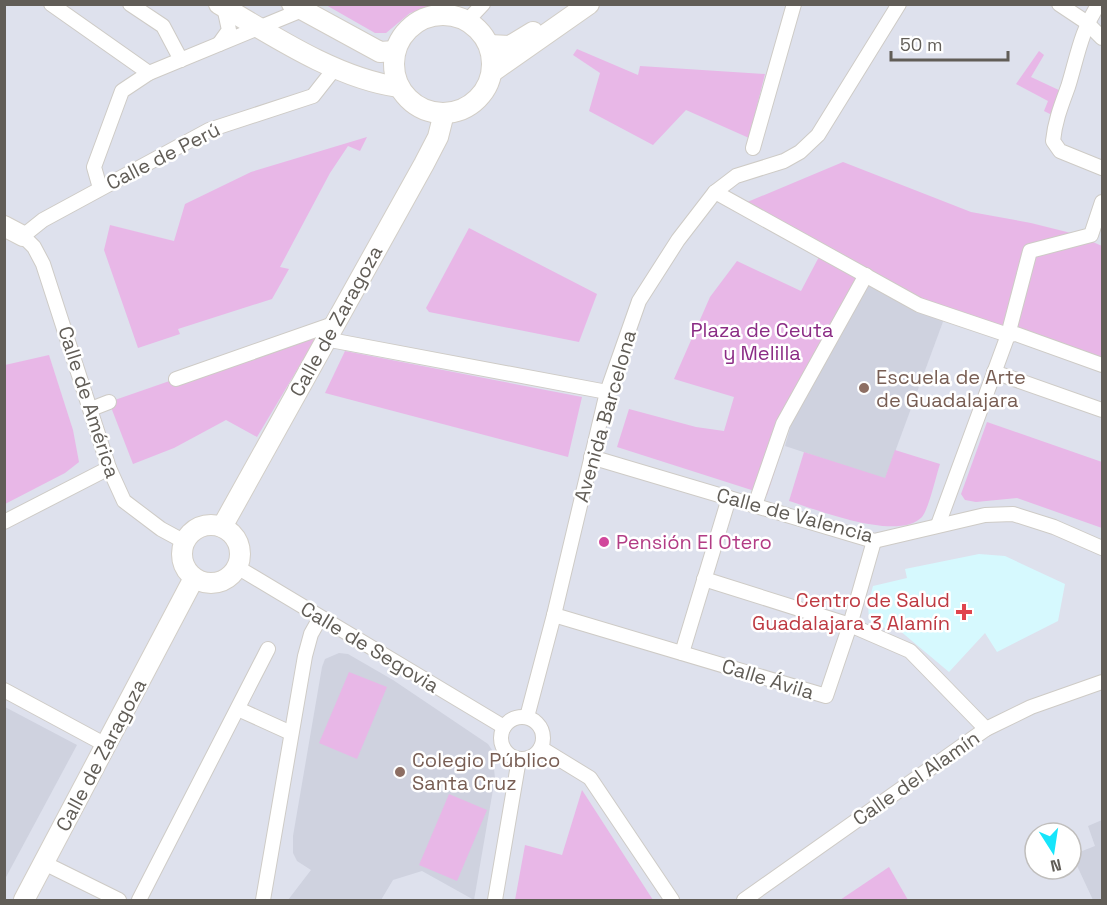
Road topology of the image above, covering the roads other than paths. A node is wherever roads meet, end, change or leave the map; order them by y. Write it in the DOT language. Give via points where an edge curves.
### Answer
graph roads {
  1 [pos="51,4"];
  2 [pos="130,4"];
  3 [pos="483,4"];
  4 [pos="574,4"];
  5 [pos="589,4"];
  6 [pos="794,4"];
  7 [pos="899,4"];
  8 [pos="1099,4"];
  9 [pos="222,6"];
  10 [pos="297,7"];
  11 [pos="1068,7"];
  12 [pos="467,21"];
  13 [pos="1086,22"];
  14 [pos="262,28"];
  15 [pos="1102,38"];
  16 [pos="219,45"];
  17 [pos="489,45"];
  18 [pos="395,51"];
  19 [pos="182,60"];
  20 [pos="335,68"];
  21 [pos="492,72"];
  22 [pos="149,73"];
  23 [pos="399,87"];
  24 [pos="444,113"];
  25 [pos="753,148"];
  26 [pos="1102,168"];
  27 [pos="100,188"];
  28 [pos="715,192"];
  29 [pos="1102,202"];
  30 [pos="4,226"];
  31 [pos="23,236"];
  32 [pos="1097,237"];
  33 [pos="866,276"];
  34 [pos="329,332"];
  35 [pos="1008,335"];
  36 [pos="1102,365"];
  37 [pos="994,372"];
  38 [pos="176,379"];
  39 [pos="607,392"];
  40 [pos="109,402"];
  41 [pos="91,409"];
  42 [pos="1102,410"];
  43 [pos="591,457"];
  44 [pos="109,468"];
  45 [pos="729,498"];
  46 [pos="755,505"];
  47 [pos="4,522"];
  48 [pos="938,525"];
  49 [pos="222,527"];
  50 [pos="874,541"];
  51 [pos="185,543"];
  52 [pos="1102,548"];
  53 [pos="237,567"];
  54 [pos="194,578"];
  55 [pos="704,579"];
  56 [pos="554,615"];
  57 [pos="320,618"];
  58 [pos="850,625"];
  59 [pos="268,649"];
  60 [pos="682,653"];
  61 [pos="1102,682"];
  62 [pos="4,690"];
  63 [pos="238,709"];
  64 [pos="527,717"];
  65 [pos="504,727"];
  66 [pos="986,729"];
  67 [pos="291,733"];
  68 [pos="106,745"];
  69 [pos="541,748"];
  70 [pos="519,759"];
  71 [pos="44,863"];
  72 [pos="24,900"];
  73 [pos="119,900"];
  74 [pos="139,900"];
  75 [pos="263,900"];
  76 [pos="495,900"];
  77 [pos="672,900"];
  78 [pos="744,900"];
  1 -- 22 [label="street"];
  2 -- 19 [label="street" via="163,26"];
  3 -- 12 [label="street"];
  4 -- 17 [label="street" via="517,43"];
  5 -- 21 [label="street"];
  6 -- 25 [label="street"];
  7 -- 28 [label="street, Avenida Barcelona" via="818,135 784,161 736,176"];
  8 -- 13 [label="street"];
  9 -- 14 [label="street"];
  9 -- 16 [label="street" via="229,30"];
  10 -- 14 [label="street"];
  10 -- 18 [label="street" via="380,52"];
  11 -- 13 [label="street"];
  12 -- 17 [label="street"];
  12 -- 18 [label="street" via="440,15 426,18 412,26"];
  13 -- 15 [label="street"];
  13 -- 26 [label="street" via="1055,119 1053,141 1060,151"];
  14 -- 16 [label="street"];
  14 -- 20 [label="street"];
  16 -- 19 [label="street"];
  17 -- 21 [label="street"];
  18 -- 23 [label="street"];
  19 -- 22 [label="street"];
  20 -- 23 [label="street" via="369,82"];
  20 -- 27 [label="street, Calle de Perú" via="313,96 209,130"];
  21 -- 24 [label="street" via="488,86 470,106"];
  22 -- 27 [label="street" via="122,91 94,167"];
  23 -- 24 [label="street" via="418,106"];
  24 -- 34 [label="street, Calle de Zaragoza" via="438,137 424,164"];
  27 -- 31 [label="street, Calle de Perú"];
  28 -- 33 [label="street"];
  28 -- 39 [label="street, Avenida Barcelona" via="639,301"];
  29 -- 32 [label="street"];
  30 -- 31 [label="street"];
  31 -- 41 [label="street, Calle de América" via="43,264"];
  32 -- 35 [label="street" via="1030,251"];
  33 -- 35 [label="street" via="919,305"];
  33 -- 46 [label="street" via="783,424"];
  34 -- 38 [label="street"];
  34 -- 39 [label="street"];
  34 -- 49 [label="street, Calle de Zaragoza"];
  35 -- 36 [label="street" via="1016,334"];
  35 -- 37 [label="street"];
  37 -- 42 [label="street"];
  37 -- 48 [label="street"];
  39 -- 43 [label="street, Avenida Barcelona"];
  40 -- 41 [label="street"];
  41 -- 44 [label="street, Calle de América"];
  43 -- 45 [label="street, Calle de Valencia"];
  43 -- 56 [label="street, Avenida Barcelona"];
  44 -- 47 [label="street"];
  44 -- 51 [label="street, Calle de América" via="124,501"];
  45 -- 46 [label="street, Calle de Valencia"];
  45 -- 55 [label="street"];
  46 -- 50 [label="street, Calle de Valencia"];
  48 -- 50 [label="street, Calle de Valencia"];
  48 -- 52 [label="street, Calle de Valencia" via="985,515 1013,514"];
  49 -- 51 [label="street" via="200,528"];
  49 -- 53 [label="street" via="238,544"];
  50 -- 58 [label="street, Calle Ávila"];
  51 -- 54 [label="street" via="183,562"];
  53 -- 54 [label="street" via="218,582"];
  53 -- 57 [label="street, Calle de Segovia"];
  54 -- 68 [label="street, Calle de Zaragoza"];
  55 -- 58 [label="street"];
  55 -- 60 [label="street"];
  56 -- 60 [label="street, Calle Ávila"];
  56 -- 64 [label="street, Avenida Barcelona"];
  57 -- 65 [label="street, Calle de Segovia"];
  57 -- 67 [label="street" via="305,656"];
  58 -- 60 [label="street, Calle Ávila" via="826,696"];
  58 -- 66 [label="street" via="910,651"];
  59 -- 63 [label="street"];
  61 -- 66 [label="street, Calle del Alamín" via="1031,707"];
  62 -- 68 [label="street"];
  63 -- 67 [label="street"];
  63 -- 74 [label="street"];
  64 -- 65 [label="street" via="510,720"];
  64 -- 69 [label="street" via="542,730"];
  65 -- 70 [label="street" via="503,747"];
  66 -- 78 [label="street, Calle del Alamín"];
  67 -- 75 [label="street"];
  68 -- 71 [label="street, Calle de Zaragoza"];
  69 -- 70 [label="street" via="529,758"];
  69 -- 77 [label="street" via="590,778"];
  70 -- 76 [label="street"];
  71 -- 72 [label="street, Calle de Zaragoza"];
  71 -- 73 [label="street"];
}
